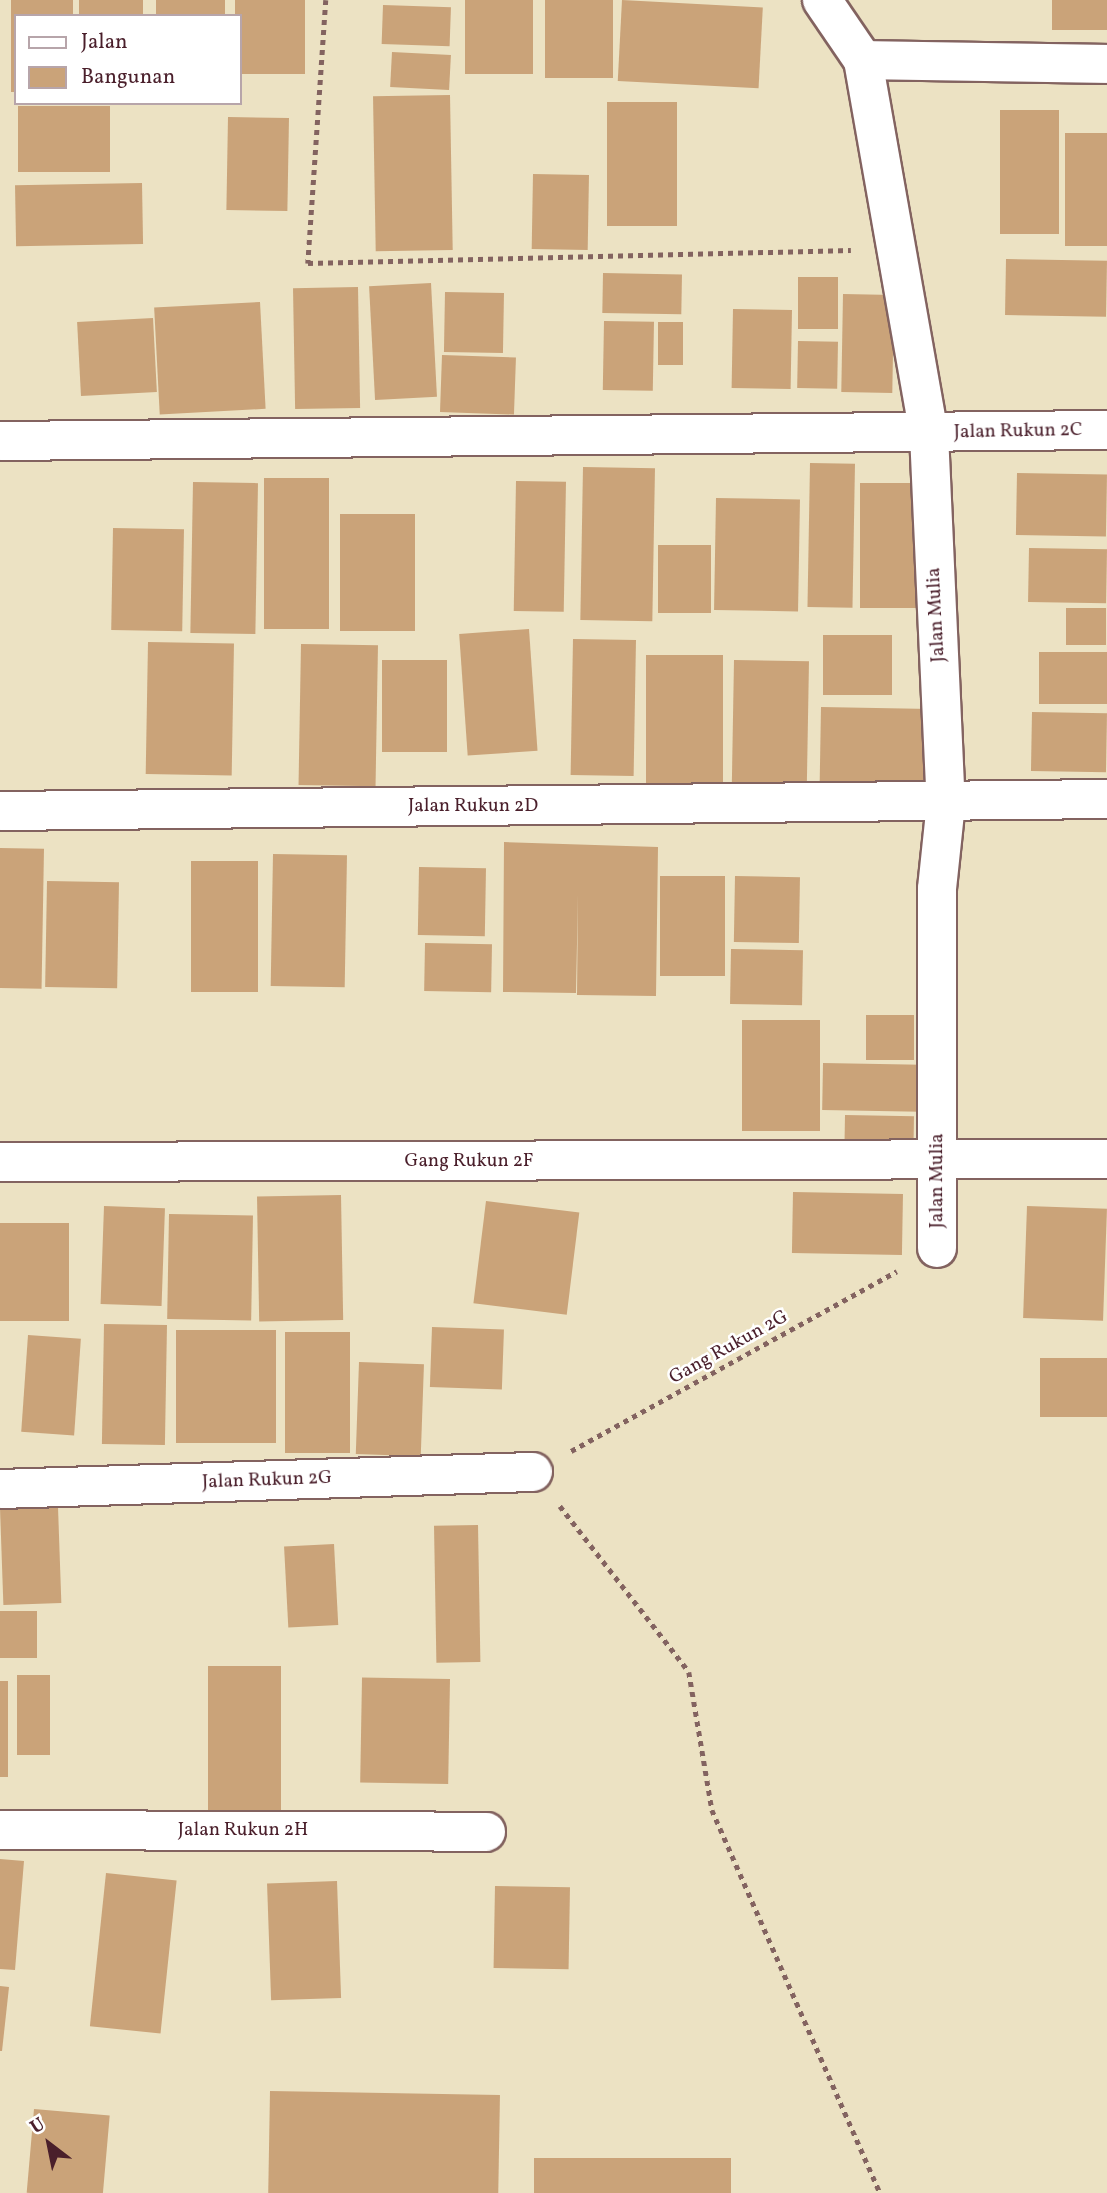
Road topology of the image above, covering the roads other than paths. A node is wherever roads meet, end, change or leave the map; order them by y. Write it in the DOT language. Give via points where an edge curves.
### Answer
graph roads {
  1 [pos="822,0"];
  2 [pos="863,60"];
  3 [pos="1107,64"];
  4 [pos="1107,430"];
  5 [pos="929,434"];
  6 [pos="0,441"];
  7 [pos="1107,799"];
  8 [pos="947,803"];
  9 [pos="0,811"];
  10 [pos="1107,1159"];
  11 [pos="0,1162"];
  12 [pos="938,1162"];
  13 [pos="937,1248"];
  14 [pos="534,1472"];
  15 [pos="0,1489"];
  16 [pos="0,1830"];
  17 [pos="486,1832"];
  1 -- 2 [label="street, Jalan Mulia"];
  2 -- 3 [label="street"];
  2 -- 5 [label="street, Jalan Mulia"];
  4 -- 5 [label="street, Jalan Rukun 2C"];
  5 -- 6 [label="street, Jalan Rukun 2C"];
  5 -- 8 [label="street, Jalan Mulia"];
  7 -- 8 [label="street, Jalan Rukun 2D"];
  8 -- 9 [label="street, Jalan Rukun 2D"];
  8 -- 12 [label="street, Jalan Mulia" via="937,889"];
  10 -- 12 [label="street, Gang Rukun 2F"];
  11 -- 12 [label="street, Gang Rukun 2F"];
  12 -- 13 [label="street, Jalan Mulia"];
  14 -- 15 [label="street, Jalan Rukun 2G"];
  16 -- 17 [label="street, Jalan Rukun 2H"];
}
